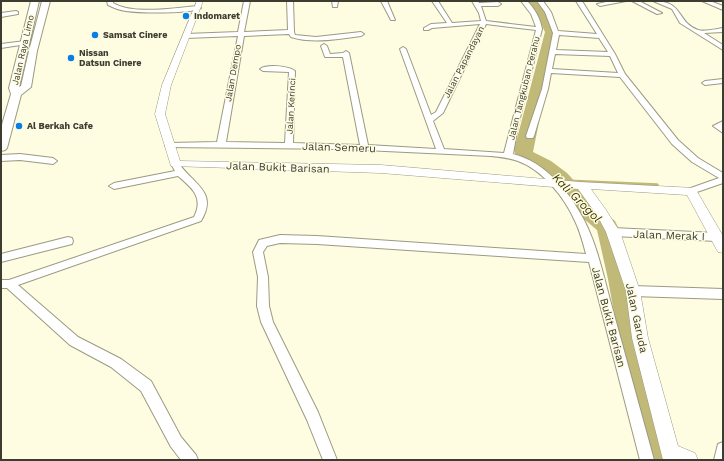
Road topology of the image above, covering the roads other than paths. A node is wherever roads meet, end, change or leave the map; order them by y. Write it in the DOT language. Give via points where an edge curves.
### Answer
graph roads {
  1 [pos="35,1"];
  2 [pos="46,1"];
  3 [pos="110,1"];
  4 [pos="247,1"];
  5 [pos="290,1"];
  6 [pos="384,1"];
  7 [pos="524,1"];
  8 [pos="540,1"];
  9 [pos="578,1"];
  10 [pos="623,1"];
  11 [pos="635,1"];
  12 [pos="656,1"];
  13 [pos="705,1"];
  14 [pos="435,2"];
  15 [pos="599,2"];
  16 [pos="477,3"];
  17 [pos="199,4"];
  18 [pos="498,4"];
  19 [pos="605,8"];
  20 [pos="723,8"];
  21 [pos="16,13"];
  22 [pos="659,13"];
  23 [pos="1,15"];
  24 [pos="394,19"];
  25 [pos="484,22"];
  26 [pos="451,25"];
  27 [pos="426,29"];
  28 [pos="539,29"];
  29 [pos="723,30"];
  30 [pos="291,32"];
  31 [pos="698,32"];
  32 [pos="38,33"];
  33 [pos="556,33"];
  34 [pos="240,34"];
  35 [pos="361,34"];
  36 [pos="186,36"];
  37 [pos="601,36"];
  38 [pos="26,38"];
  39 [pos="1,46"];
  40 [pos="324,46"];
  41 [pos="723,48"];
  42 [pos="403,49"];
  43 [pos="553,52"];
  44 [pos="612,54"];
  45 [pos="263,69"];
  46 [pos="548,71"];
  47 [pos="622,75"];
  48 [pos="723,81"];
  49 [pos="705,83"];
  50 [pos="16,94"];
  51 [pos="430,120"];
  52 [pos="530,136"];
  53 [pos="169,145"];
  54 [pos="221,145"];
  55 [pos="289,145"];
  56 [pos="364,147"];
  57 [pos="1,148"];
  58 [pos="441,152"];
  59 [pos="508,156"];
  60 [pos="1,158"];
  61 [pos="53,161"];
  62 [pos="178,169"];
  63 [pos="723,177"];
  64 [pos="723,180"];
  65 [pos="557,183"];
  66 [pos="580,185"];
  67 [pos="114,186"];
  68 [pos="691,191"];
  69 [pos="617,233"];
  70 [pos="716,236"];
  71 [pos="68,241"];
  72 [pos="723,248"];
  73 [pos="1,258"];
  74 [pos="593,258"];
  75 [pos="5,284"];
  76 [pos="633,291"];
  77 [pos="723,294"];
  78 [pos="723,449"];
  79 [pos="670,457"];
  80 [pos="191,460"];
  81 [pos="330,460"];
  82 [pos="647,460"];
  83 [pos="688,460"];
  84 [pos="721,460"];
  1 -- 38 [label="main road, Jalan Raya Limo"];
  2 -- 32 [label="main road, Jalan Raya Limo"];
  3 -- 17 [label="street" via="114,8 127,10"];
  4 -- 34 [label="street, Jalan Dempo"];
  5 -- 30 [label="street"];
  6 -- 24 [label="street"];
  7 -- 28 [label="street, Jalan Tangkuban Perahu" via="532,8"];
  8 -- 33 [label="street" via="548,12"];
  9 -- 37 [label="street"];
  10 -- 15 [label="street"];
  11 -- 22 [label="street"];
  12 -- 31 [label="street" via="676,9 679,19"];
  13 -- 20 [label="street"];
  14 -- 26 [label="street"];
  15 -- 19 [label="street"];
  16 -- 18 [label="street"];
  16 -- 25 [label="street, Jalan Papandayan"];
  17 -- 36 [label="street"];
  21 -- 23 [label="street"];
  25 -- 26 [label="street"];
  25 -- 28 [label="street"];
  25 -- 51 [label="street, Jalan Papandayan" via="439,113"];
  26 -- 27 [label="street" via="431,26"];
  28 -- 59 [label="street, Jalan Tangkuban Perahu"];
  29 -- 31 [label="street"];
  30 -- 34 [label="street"];
  30 -- 35 [label="street" via="295,37 303,38"];
  31 -- 41 [label="street"];
  32 -- 38 [label="main road"];
  32 -- 50 [label="main road, Jalan Raya Limo" via="26,87"];
  33 -- 37 [label="street"];
  33 -- 43 [label="street"];
  34 -- 36 [label="street"];
  34 -- 54 [label="street, Jalan Dempo"];
  36 -- 53 [label="street" via="161,106 160,114"];
  37 -- 44 [label="street"];
  38 -- 39 [label="street"];
  38 -- 50 [label="main road, Jalan Raya Limo" via="14,88"];
  40 -- 56 [label="street" via="327,56 346,54"];
  42 -- 51 [label="street"];
  43 -- 44 [label="street"];
  43 -- 46 [label="street"];
  44 -- 47 [label="street"];
  45 -- 55 [label="street, Jalan Kerinci" via="285,68 292,71"];
  46 -- 47 [label="street"];
  46 -- 52 [label="street"];
  47 -- 63 [label="street" via="681,147"];
  48 -- 49 [label="street"];
  50 -- 57 [label="main road"];
  51 -- 58 [label="street"];
  53 -- 54 [label="street, Jalan Semeru"];
  53 -- 62 [label="street"];
  54 -- 55 [label="street, Jalan Semeru"];
  55 -- 56 [label="street, Jalan Semeru"];
  56 -- 58 [label="street, Jalan Semeru"];
  58 -- 59 [label="street, Jalan Semeru"];
  59 -- 65 [label="street, Jalan Bukit Barisan" via="532,164"];
  60 -- 61 [label="street" via="20,157"];
  62 -- 65 [label="street, Jalan Bukit Barisan" via="283,166 396,170"];
  62 -- 67 [label="street"];
  62 -- 75 [label="street" via="200,191 203,209 198,219"];
  64 -- 68 [label="street"];
  65 -- 66 [label="street"];
  65 -- 74 [label="street, Jalan Bukit Barisan" via="579,219"];
  66 -- 68 [label="street"];
  66 -- 69 [label="street, Jalan Garuda"];
  68 -- 70 [label="street"];
  69 -- 70 [label="street, Jalan Merak I"];
  69 -- 76 [label="street, Jalan Garuda"];
  70 -- 72 [label="street"];
  71 -- 73 [label="street"];
  74 -- 81 [label="street" via="317,240 280,239 263,243 258,252 267,322 313,417"];
  74 -- 82 [label="street, Jalan Bukit Barisan"];
  75 -- 80 [label="street" via="74,341 116,363 146,386 176,442"];
  76 -- 77 [label="street"];
  76 -- 79 [label="street, Jalan Garuda" via="640,338"];
  78 -- 84 [label="street"];
  79 -- 83 [label="street"];
}
